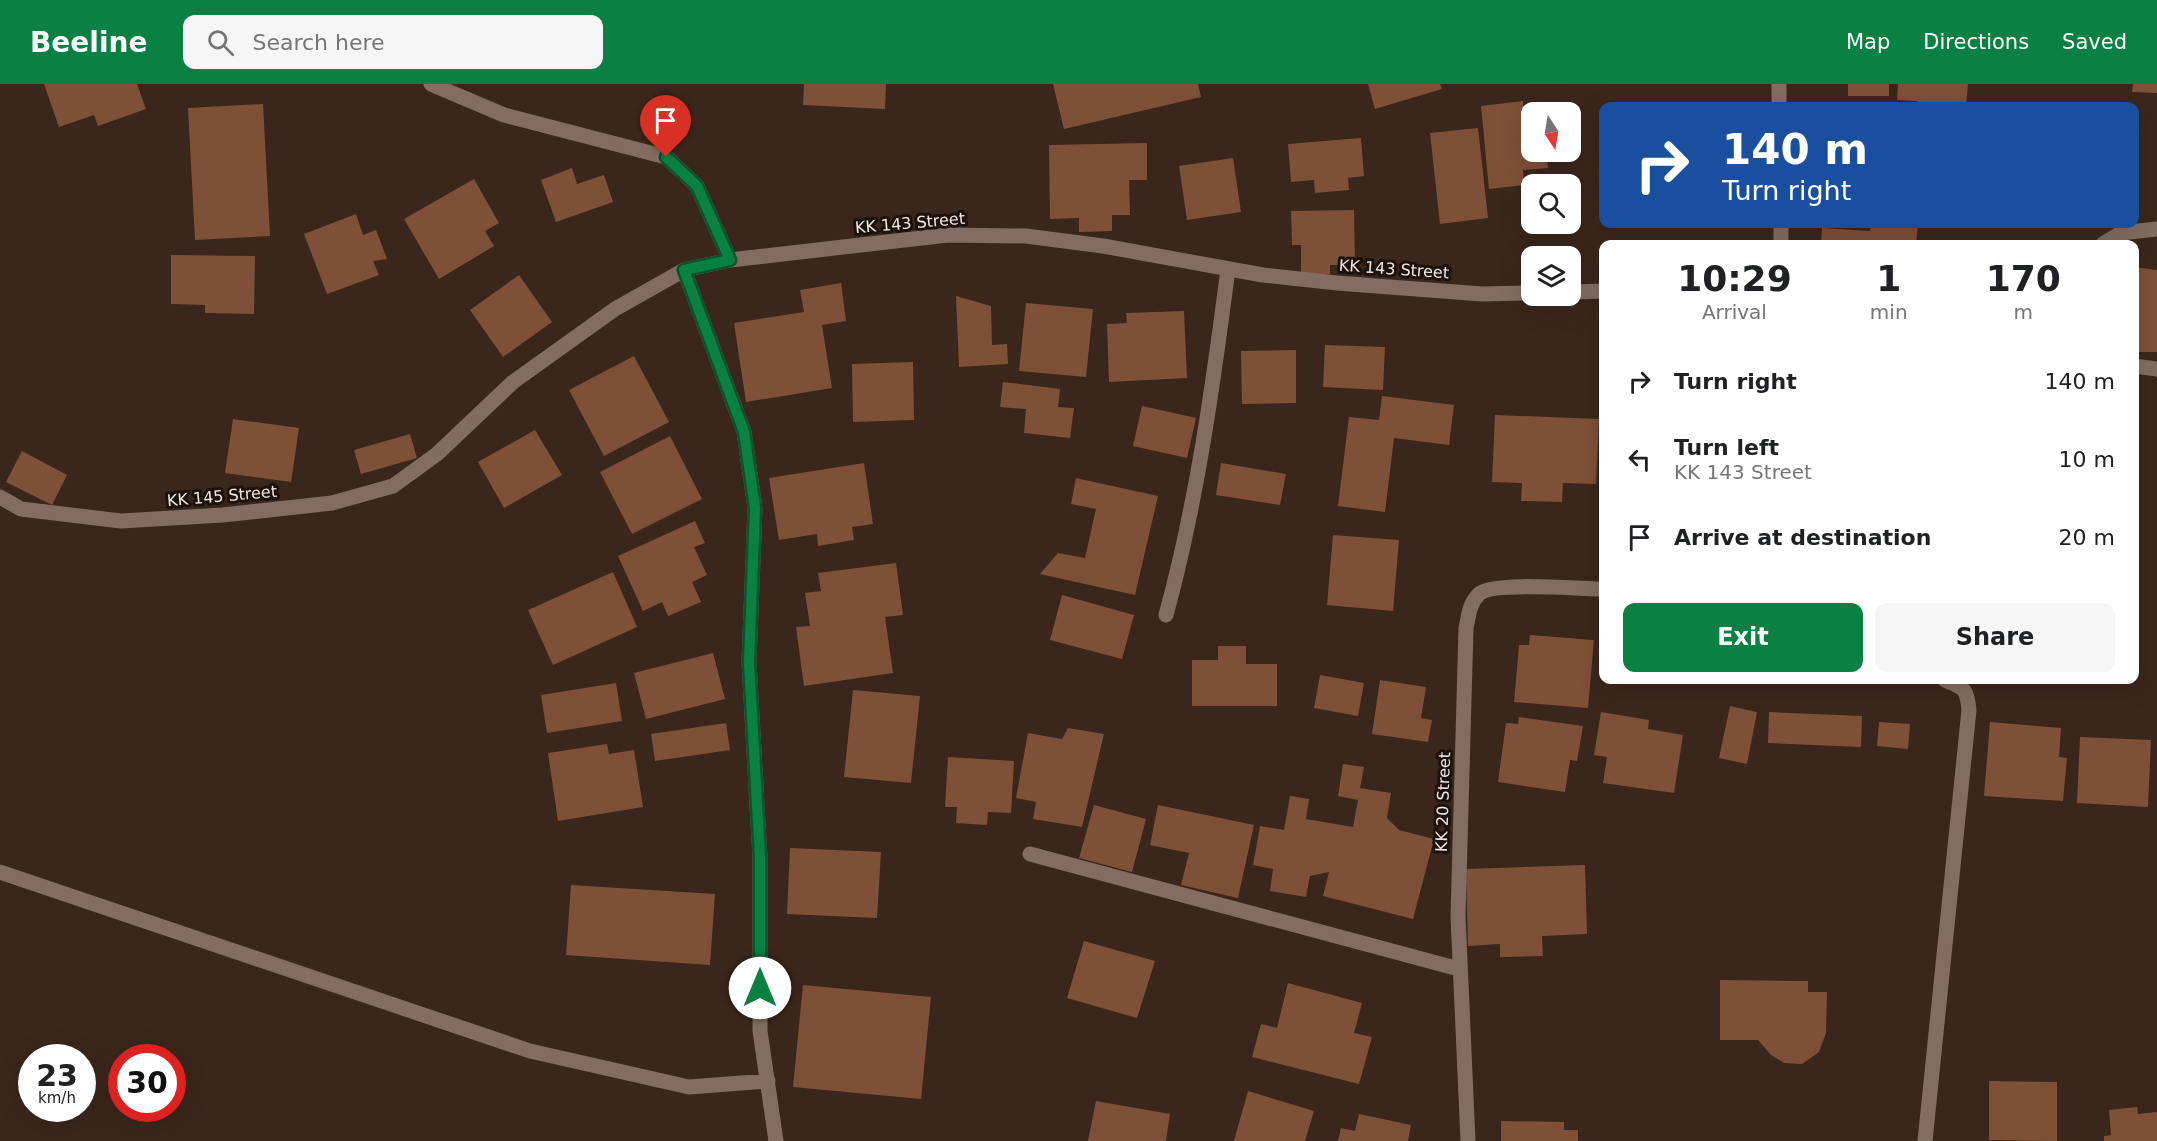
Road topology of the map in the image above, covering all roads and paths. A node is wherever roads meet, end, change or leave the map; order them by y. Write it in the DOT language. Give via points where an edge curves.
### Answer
graph roads {
  1 [pos="431,84"];
  2 [pos="1779,84"];
  3 [pos="1779,102"];
  4 [pos="2157,230"];
  5 [pos="2110,240"];
  6 [pos="730,260"];
  7 [pos="1228,269"];
  8 [pos="684,270"];
  9 [pos="1599,291"];
  10 [pos="1581,292"];
  11 [pos="1521,293"];
  12 [pos="2139,367"];
  13 [pos="2157,369"];
  14 [pos="0,497"];
  15 [pos="1599,589"];
  16 [pos="1166,615"];
  17 [pos="1955,684"];
  18 [pos="1030,854"];
  19 [pos="0,872"];
  20 [pos="1459,969"];
  21 [pos="768,1081"];
  22 [pos="776,1141"];
  23 [pos="1468,1141"];
  24 [pos="1925,1141"];
  1 -- 6 [label="street" via="504,115 666,157 697,186"];
  2 -- 3 [label="street"];
  4 -- 5 [label="street" via="2121,233"];
  6 -- 7 [label="street, KK 143 Street" via="948,235 1026,236"];
  6 -- 8 [label="street, KK 143 Street"];
  7 -- 11 [label="street, KK 143 Street" via="1348,284"];
  7 -- 16 [label="street" via="1194,496"];
  8 -- 14 [label="street, KK 145 Street" via="615,309 513,382 436,454 393,486 332,503 121,521 21,509"];
  8 -- 21 [label="street" via="744,432 755,508 749,662 760,858 760,1031"];
  9 -- 10 [label="street"];
  12 -- 13 [label="street"];
  15 -- 20 [label="street, KK 20 Street" via="1500,587 1481,592 1470,606 1460,814"];
  17 -- 24 [label="street" via="1967,694 1969,710"];
  18 -- 20 [label="street"];
  19 -- 21 [label="street" via="530,1051 689,1087"];
  20 -- 23 [label="street, KK 20 Street"];
  21 -- 22 [label="street"];
}
